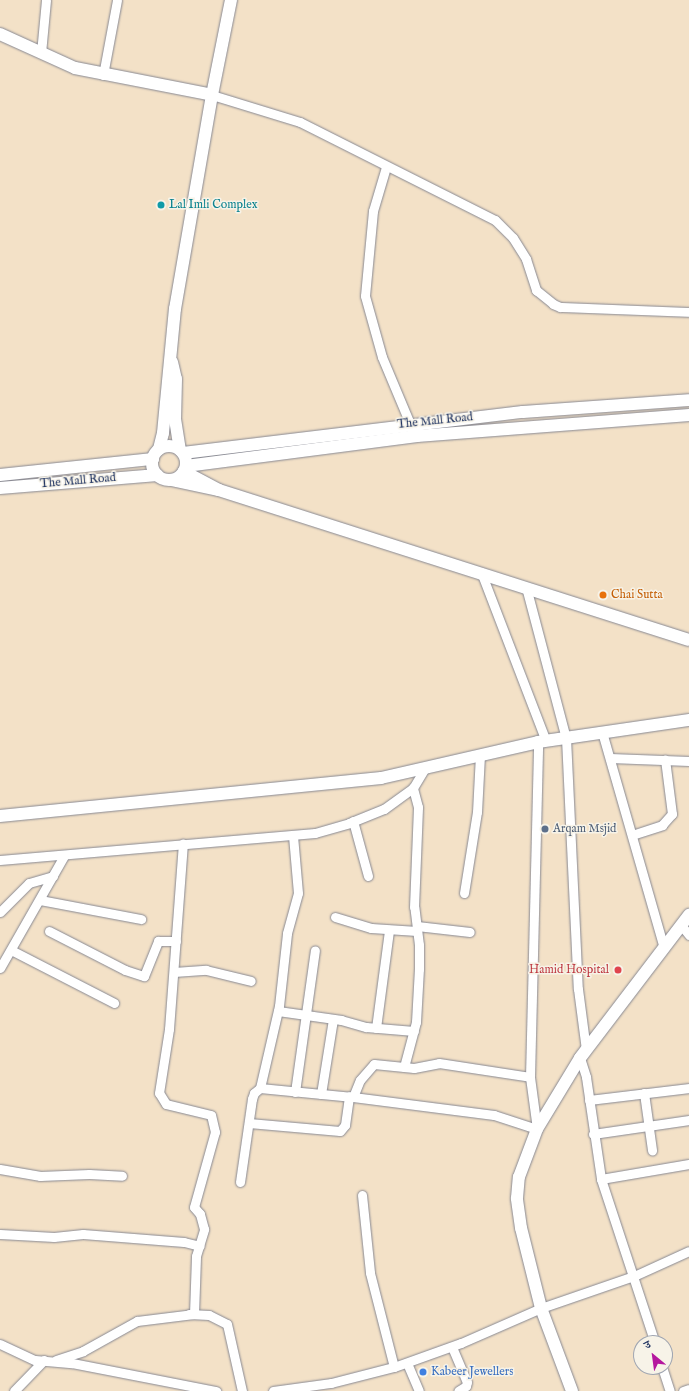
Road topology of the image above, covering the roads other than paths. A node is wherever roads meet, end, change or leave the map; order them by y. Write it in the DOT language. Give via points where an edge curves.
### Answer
graph roads {
  1 [pos="46,0"];
  2 [pos="116,0"];
  3 [pos="231,0"];
  4 [pos="0,34"];
  5 [pos="41,53"];
  6 [pos="103,75"];
  7 [pos="212,95"];
  8 [pos="386,167"];
  9 [pos="689,312"];
  10 [pos="171,358"];
  11 [pos="689,400"];
  12 [pos="547,410"];
  13 [pos="689,415"];
  14 [pos="406,424"];
  15 [pos="548,426"];
  16 [pos="402,438"];
  17 [pos="181,451"];
  18 [pos="156,454"];
  19 [pos="185,468"];
  20 [pos="0,475"];
  21 [pos="157,475"];
  22 [pos="171,480"];
  23 [pos="0,488"];
  24 [pos="219,490"];
  25 [pos="481,572"];
  26 [pos="526,587"];
  27 [pos="689,640"];
  28 [pos="689,720"];
  29 [pos="602,732"];
  30 [pos="566,738"];
  31 [pos="542,741"];
  32 [pos="480,755"];
  33 [pos="610,758"];
  34 [pos="665,759"];
  35 [pos="689,761"];
  36 [pos="425,768"];
  37 [pos="414,788"];
  38 [pos="0,816"];
  39 [pos="353,821"];
  40 [pos="632,835"];
  41 [pos="293,836"];
  42 [pos="183,844"];
  43 [pos="64,856"];
  44 [pos="0,860"];
  45 [pos="53,876"];
  46 [pos="368,876"];
  47 [pos="464,893"];
  48 [pos="40,900"];
  49 [pos="0,912"];
  50 [pos="689,915"];
  51 [pos="335,917"];
  52 [pos="141,919"];
  53 [pos="681,925"];
  54 [pos="417,928"];
  55 [pos="389,930"];
  56 [pos="48,931"];
  57 [pos="470,932"];
  58 [pos="689,935"];
  59 [pos="176,941"];
  60 [pos="664,948"];
  61 [pos="11,950"];
  62 [pos="314,950"];
  63 [pos="0,968"];
  64 [pos="174,972"];
  65 [pos="251,981"];
  66 [pos="114,1003"];
  67 [pos="278,1011"];
  68 [pos="306,1015"];
  69 [pos="333,1019"];
  70 [pos="376,1028"];
  71 [pos="414,1031"];
  72 [pos="583,1054"];
  73 [pos="404,1067"];
  74 [pos="530,1077"];
  75 [pos="260,1088"];
  76 [pos="689,1088"];
  77 [pos="295,1092"];
  78 [pos="644,1093"];
  79 [pos="321,1094"];
  80 [pos="351,1096"];
  81 [pos="589,1100"];
  82 [pos="689,1120"];
  83 [pos="249,1123"];
  84 [pos="648,1125"];
  85 [pos="537,1129"];
  86 [pos="593,1134"];
  87 [pos="652,1150"];
  88 [pos="689,1164"];
  89 [pos="0,1168"];
  90 [pos="122,1176"];
  91 [pos="601,1179"];
  92 [pos="240,1182"];
  93 [pos="362,1195"];
  94 [pos="0,1234"];
  95 [pos="200,1246"];
  96 [pos="689,1251"];
  97 [pos="634,1276"];
  98 [pos="541,1308"];
  99 [pos="189,1314"];
  100 [pos="652,1335"];
  101 [pos="0,1344"];
  102 [pos="452,1347"];
  103 [pos="44,1360"];
  104 [pos="56,1360"];
  105 [pos="407,1363"];
  106 [pos="394,1367"];
  107 [pos="665,1375"];
  108 [pos="689,1389"];
  109 [pos="14,1391"];
  110 [pos="216,1391"];
  111 [pos="242,1391"];
  112 [pos="274,1391"];
  113 [pos="419,1391"];
  114 [pos="458,1391"];
  115 [pos="572,1391"];
  116 [pos="670,1391"];
  117 [pos="683,1391"];
  1 -- 5 [label="street"];
  2 -- 6 [label="street"];
  3 -- 7 [label="street"];
  4 -- 5 [label="street"];
  5 -- 6 [label="street" via="75,68"];
  6 -- 7 [label="street"];
  7 -- 8 [label="street" via="287,117"];
  7 -- 10 [label="street" via="175,309"];
  8 -- 9 [label="street" via="502,226 526,259 536,290 553,304 560,307"];
  8 -- 14 [label="street" via="373,211 365,296 382,357"];
  10 -- 17 [label="street" via="176,379 175,419"];
  10 -- 18 [label="street" via="166,380 163,433"];
  11 -- 12 [label="street, The Mall Road"];
  12 -- 14 [label="street, The Mall Road"];
  12 -- 15 [label="street"];
  13 -- 15 [label="street, The Mall Road"];
  14 -- 16 [label="street"];
  14 -- 17 [label="street, The Mall Road"];
  15 -- 16 [label="street, The Mall Road"];
  16 -- 19 [label="street, The Mall Road"];
  17 -- 18 [label="street" via="169,446"];
  17 -- 19 [label="street"];
  18 -- 20 [label="street, The Mall Road"];
  18 -- 21 [label="street"];
  19 -- 22 [label="street"];
  19 -- 24 [label="street"];
  21 -- 22 [label="street"];
  21 -- 23 [label="street, The Mall Road"];
  22 -- 24 [label="street"];
  24 -- 25 [label="street"];
  25 -- 26 [label="street"];
  25 -- 31 [label="street"];
  26 -- 27 [label="street"];
  26 -- 30 [label="street"];
  28 -- 29 [label="street"];
  29 -- 30 [label="street"];
  29 -- 33 [label="street"];
  30 -- 31 [label="street"];
  30 -- 72 [label="street"];
  31 -- 32 [label="street"];
  31 -- 74 [label="street"];
  32 -- 36 [label="street"];
  32 -- 47 [label="street" via="477,812"];
  33 -- 34 [label="street"];
  33 -- 40 [label="street"];
  34 -- 35 [label="street"];
  34 -- 40 [label="street" via="672,814 662,825"];
  36 -- 37 [label="street"];
  36 -- 38 [label="street" via="382,778"];
  37 -- 39 [label="street" via="384,809"];
  37 -- 54 [label="street" via="418,807 414,878"];
  39 -- 41 [label="street" via="315,833"];
  39 -- 46 [label="street"];
  40 -- 60 [label="street"];
  41 -- 42 [label="street"];
  41 -- 67 [label="street" via="298,893 287,933"];
  42 -- 43 [label="street"];
  42 -- 59 [label="street"];
  43 -- 44 [label="street"];
  43 -- 45 [label="street"];
  45 -- 48 [label="street"];
  45 -- 49 [label="street" via="29,883"];
  48 -- 52 [label="street"];
  48 -- 61 [label="street"];
  50 -- 53 [label="street"];
  51 -- 55 [label="street"];
  53 -- 58 [label="street"];
  53 -- 60 [label="street"];
  54 -- 55 [label="street"];
  54 -- 57 [label="street"];
  54 -- 71 [label="street" via="419,969"];
  55 -- 70 [label="street"];
  56 -- 59 [label="street" via="125,970 144,976 158,941"];
  59 -- 64 [label="street"];
  60 -- 72 [label="street"];
  61 -- 63 [label="street"];
  61 -- 66 [label="street"];
  62 -- 68 [label="street"];
  64 -- 65 [label="street" via="206,970"];
  64 -- 95 [label="street" via="169,1029 159,1093 166,1104 211,1115 215,1132 194,1207 200,1214 204,1229"];
  67 -- 68 [label="street"];
  67 -- 75 [label="street"];
  68 -- 69 [label="street"];
  68 -- 77 [label="street"];
  69 -- 70 [label="street"];
  69 -- 79 [label="street"];
  70 -- 71 [label="street"];
  71 -- 73 [label="street"];
  72 -- 81 [label="street"];
  72 -- 85 [label="street"];
  73 -- 74 [label="street" via="439,1063"];
  73 -- 80 [label="street" via="371,1065"];
  74 -- 85 [label="street"];
  75 -- 77 [label="street"];
  75 -- 83 [label="street" via="254,1093"];
  76 -- 78 [label="street"];
  77 -- 79 [label="street"];
  78 -- 81 [label="street"];
  78 -- 84 [label="street"];
  79 -- 80 [label="street"];
  80 -- 83 [label="street" via="345,1125 340,1131"];
  80 -- 85 [label="street" via="494,1115"];
  81 -- 86 [label="street"];
  82 -- 84 [label="street"];
  83 -- 92 [label="street"];
  84 -- 86 [label="street"];
  84 -- 87 [label="street"];
  85 -- 98 [label="street" via="519,1177 518,1198 522,1228"];
  86 -- 91 [label="street"];
  88 -- 91 [label="street"];
  89 -- 90 [label="street" via="40,1176"];
  91 -- 97 [label="street"];
  93 -- 106 [label="street" via="370,1273"];
  94 -- 95 [label="street" via="54,1237 83,1234"];
  95 -- 99 [label="street" via="196,1256 194,1314"];
  96 -- 97 [label="street"];
  97 -- 98 [label="street"];
  97 -- 100 [label="street"];
  98 -- 102 [label="street"];
  98 -- 115 [label="street"];
  99 -- 104 [label="street" via="137,1321 83,1351"];
  99 -- 111 [label="street" via="210,1315 227,1324"];
  101 -- 103 [label="street" via="23,1357"];
  102 -- 105 [label="street"];
  102 -- 114 [label="street" via="467,1382 466,1386"];
  103 -- 104 [label="street"];
  103 -- 109 [label="street"];
  104 -- 110 [label="street"];
  105 -- 106 [label="street"];
  105 -- 113 [label="street"];
  106 -- 112 [label="street" via="331,1383"];
  107 -- 116 [label="street"];
  108 -- 117 [label="street"];
}
